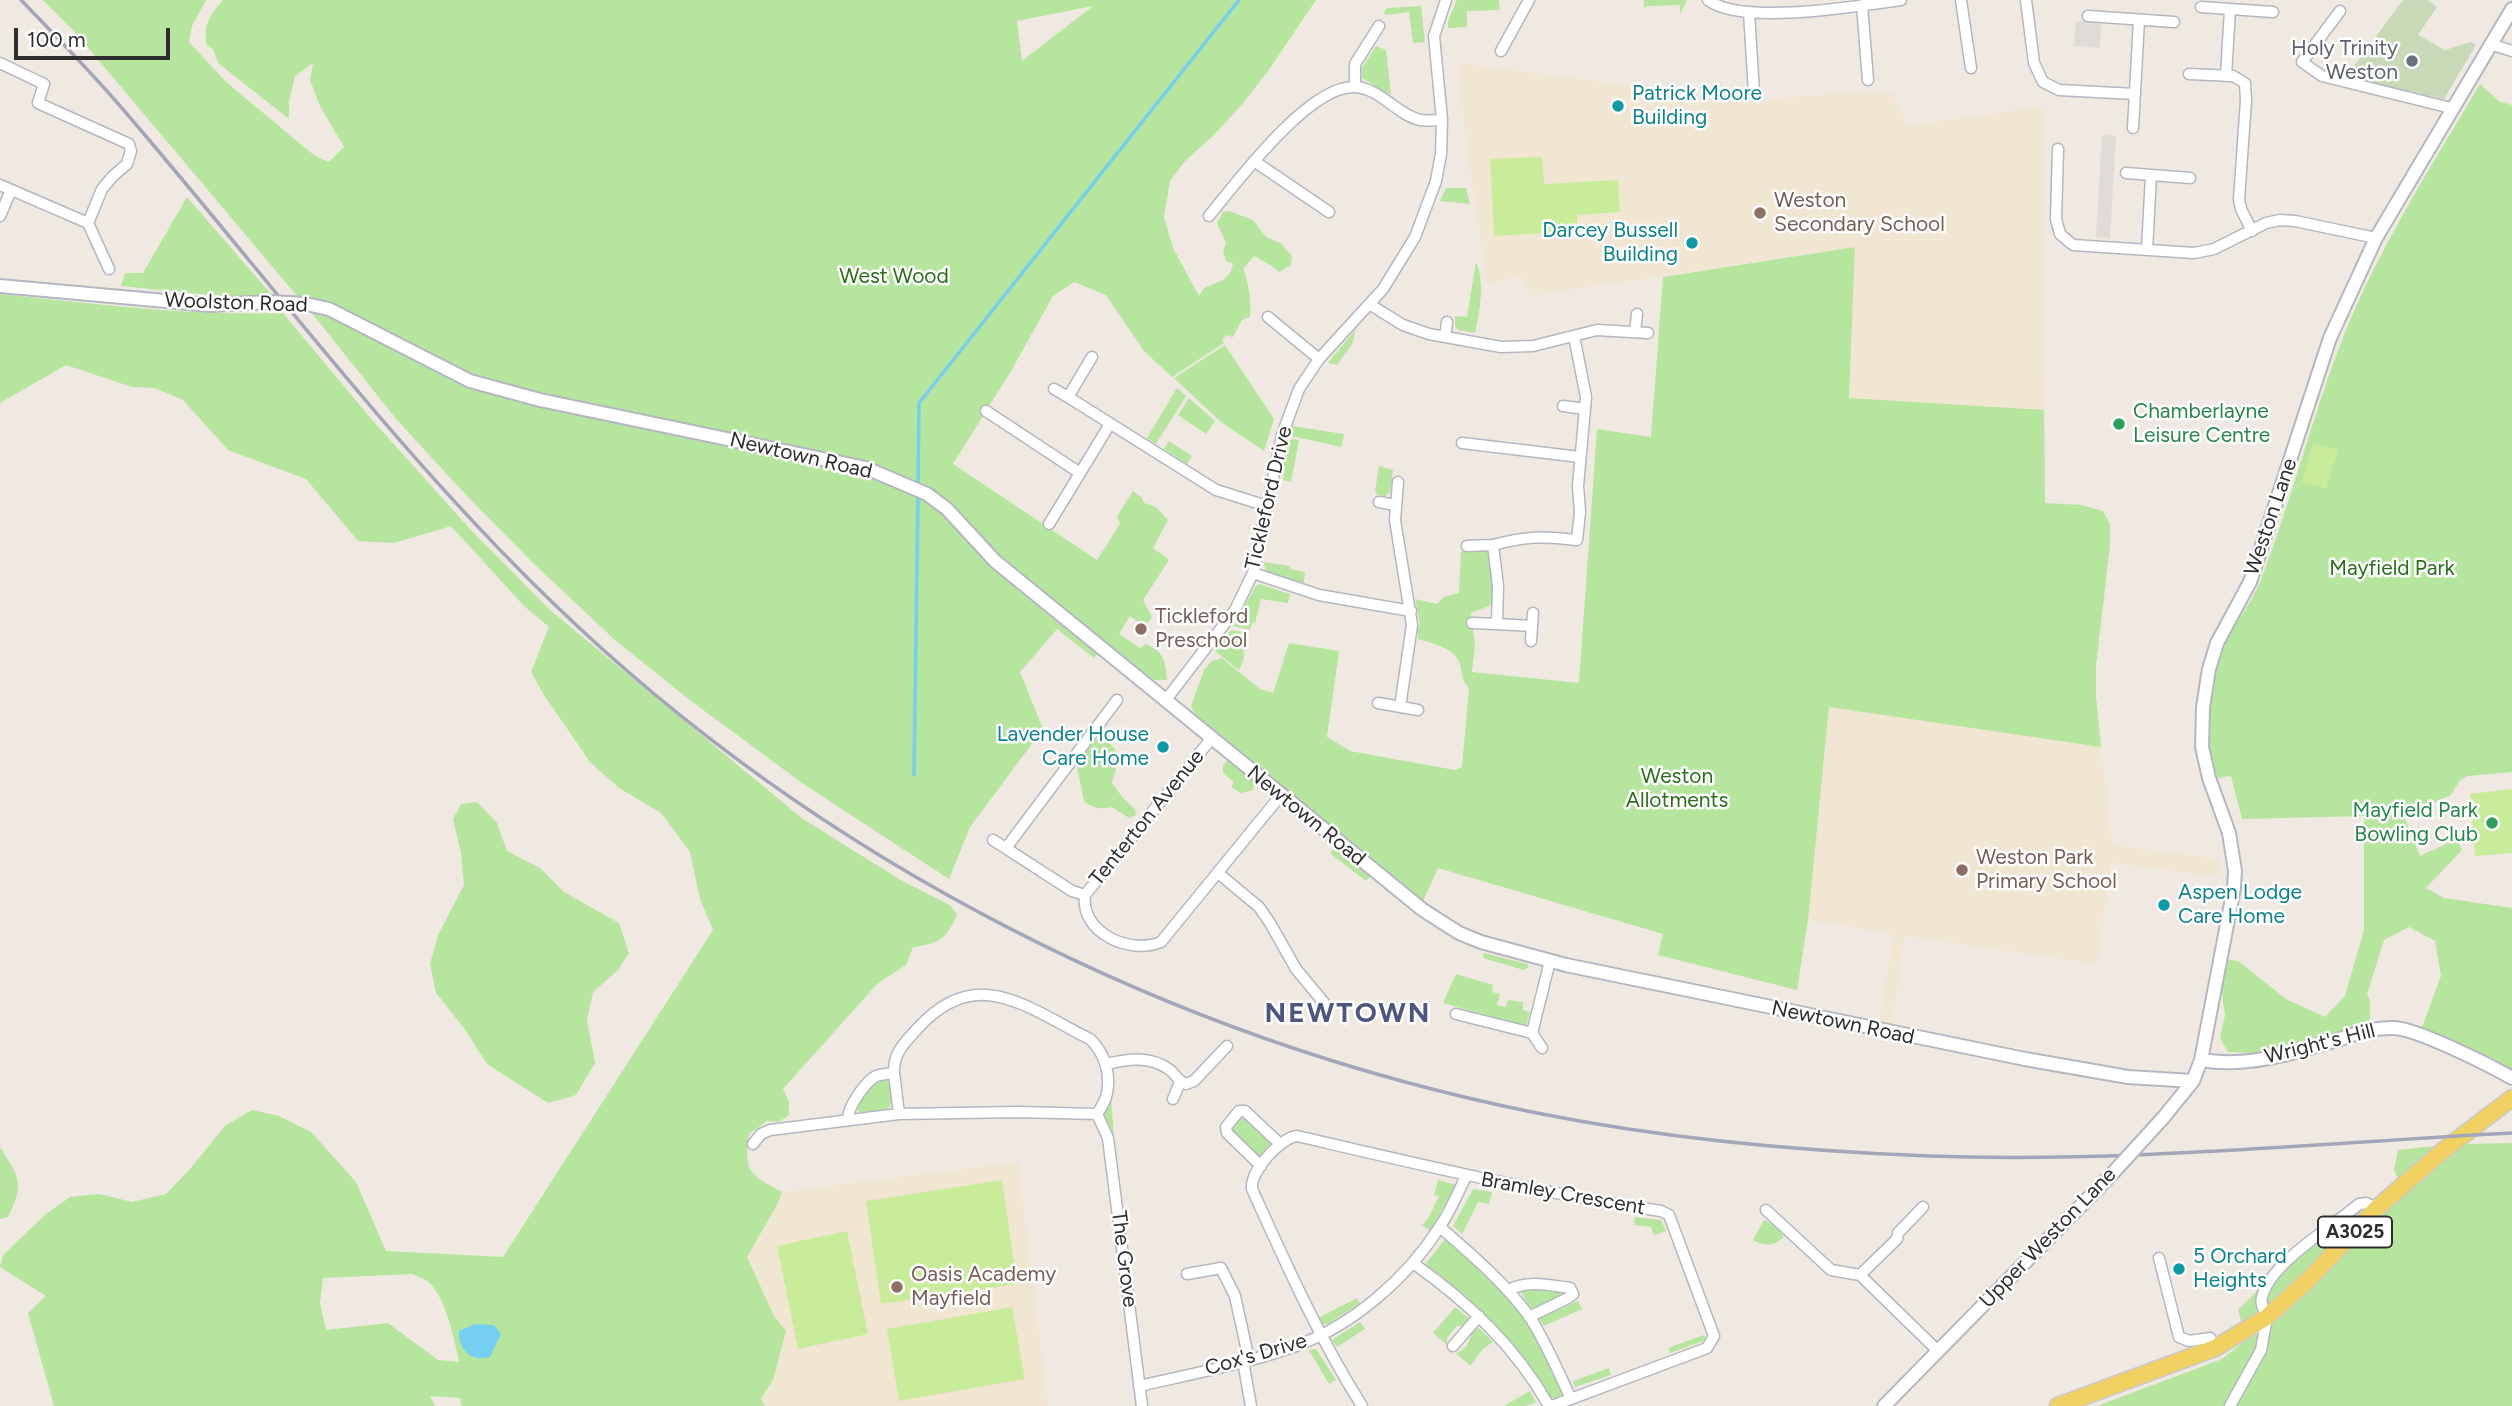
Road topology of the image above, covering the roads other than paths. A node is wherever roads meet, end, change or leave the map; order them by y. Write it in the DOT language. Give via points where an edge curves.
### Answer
graph roads {
  1 [pos="1446,0"];
  2 [pos="1529,0"];
  3 [pos="1707,0"];
  4 [pos="1901,0"];
  5 [pos="1961,0"];
  6 [pos="2026,0"];
  7 [pos="1862,5"];
  8 [pos="2201,7"];
  9 [pos="2230,9"];
  10 [pos="2512,9"];
  11 [pos="2340,11"];
  12 [pos="1749,12"];
  13 [pos="2273,12"];
  14 [pos="2088,16"];
  15 [pos="2139,20"];
  16 [pos="2174,22"];
  17 [pos="1379,26"];
  18 [pos="2490,44"];
  19 [pos="1501,51"];
  20 [pos="2512,51"];
  21 [pos="0,64"];
  22 [pos="1970,68"];
  23 [pos="2189,74"];
  24 [pos="2226,76"];
  25 [pos="1868,80"];
  26 [pos="1355,86"];
  27 [pos="1754,93"];
  28 [pos="2135,93"];
  29 [pos="2451,108"];
  30 [pos="1442,120"];
  31 [pos="2133,128"];
  32 [pos="2058,149"];
  33 [pos="1254,161"];
  34 [pos="2126,173"];
  35 [pos="2151,175"];
  36 [pos="2190,178"];
  37 [pos="0,185"];
  38 [pos="11,190"];
  39 [pos="1329,212"];
  40 [pos="0,216"];
  41 [pos="1209,216"];
  42 [pos="88,223"];
  43 [pos="2252,231"];
  44 [pos="2376,238"];
  45 [pos="2147,250"];
  46 [pos="108,269"];
  47 [pos="0,286"];
  48 [pos="1369,304"];
  49 [pos="1637,314"];
  50 [pos="1268,317"];
  51 [pos="1447,322"];
  52 [pos="1635,332"];
  53 [pos="1648,333"];
  54 [pos="1574,336"];
  55 [pos="1445,337"];
  56 [pos="1092,357"];
  57 [pos="1319,359"];
  58 [pos="496,388"];
  59 [pos="1054,389"];
  60 [pos="1068,397"];
  61 [pos="1563,406"];
  62 [pos="1585,409"];
  63 [pos="986,411"];
  64 [pos="1110,424"];
  65 [pos="1462,443"];
  66 [pos="1580,457"];
  67 [pos="1080,473"];
  68 [pos="1398,482"];
  69 [pos="1380,502"];
  70 [pos="1395,505"];
  71 [pos="1267,506"];
  72 [pos="1049,524"];
  73 [pos="1493,545"];
  74 [pos="1467,546"];
  75 [pos="1253,573"];
  76 [pos="1410,611"];
  77 [pos="1533,613"];
  78 [pos="1472,623"];
  79 [pos="1497,624"];
  80 [pos="1532,626"];
  81 [pos="1531,641"];
  82 [pos="1117,700"];
  83 [pos="1166,701"];
  84 [pos="1378,703"];
  85 [pos="1400,707"];
  86 [pos="1418,710"];
  87 [pos="1211,739"];
  88 [pos="1280,795"];
  89 [pos="993,840"];
  90 [pos="1006,848"];
  91 [pos="1218,873"];
  92 [pos="1086,895"];
  93 [pos="1550,961"];
  94 [pos="1317,1012"];
  95 [pos="1456,1014"];
  96 [pos="1532,1033"];
  97 [pos="1227,1046"];
  98 [pos="1542,1048"];
  99 [pos="2201,1060"];
  100 [pos="1106,1064"];
  101 [pos="894,1073"];
  102 [pos="2512,1078"];
  103 [pos="2193,1081"];
  104 [pos="1180,1082"];
  105 [pos="2512,1098"];
  106 [pos="1173,1099"];
  107 [pos="1097,1114"];
  108 [pos="899,1115"];
  109 [pos="848,1121"];
  110 [pos="753,1144"];
  111 [pos="1280,1144"];
  112 [pos="1261,1166"];
  113 [pos="1466,1176"];
  114 [pos="1923,1207"];
  115 [pos="2377,1208"];
  116 [pos="1766,1210"];
  117 [pos="1440,1227"];
  118 [pos="2159,1258"];
  119 [pos="1413,1263"];
  120 [pos="1187,1274"];
  121 [pos="1860,1275"];
  122 [pos="1508,1290"];
  123 [pos="1479,1317"];
  124 [pos="1529,1317"];
  125 [pos="2267,1317"];
  126 [pos="1320,1335"];
  127 [pos="1453,1346"];
  128 [pos="2215,1348"];
  129 [pos="1937,1350"];
  130 [pos="1246,1361"];
  131 [pos="1139,1386"];
  132 [pos="1572,1399"];
  133 [pos="1555,1405"];
  134 [pos="1142,1406"];
  135 [pos="1251,1406"];
  136 [pos="1362,1406"];
  137 [pos="1884,1406"];
  138 [pos="2057,1406"];
  139 [pos="2230,1406"];
  1 -- 30 [label="street, Tickleford Drive" via="1434,36"];
  2 -- 19 [label="street"];
  3 -- 12 [label="street"];
  4 -- 7 [label="street"];
  5 -- 22 [label="street"];
  6 -- 28 [label="street" via="2034,63 2043,82 2059,89"];
  7 -- 12 [label="street"];
  7 -- 25 [label="street"];
  8 -- 9 [label="street"];
  9 -- 13 [label="street"];
  9 -- 24 [label="street"];
  10 -- 18 [label="street, Weston Lane"];
  11 -- 29 [label="street" via="2302,62 2322,76"];
  12 -- 27 [label="street"];
  14 -- 15 [label="street"];
  15 -- 16 [label="street"];
  15 -- 28 [label="street"];
  17 -- 26 [label="street" via="1355,64"];
  18 -- 20 [label="street"];
  18 -- 29 [label="street, Weston Lane"];
  21 -- 42 [label="street" via="44,84 37,103 129,144 127,164 102,189"];
  23 -- 24 [label="street"];
  24 -- 43 [label="street" via="2245,83 2239,199"];
  26 -- 30 [label="street" via="1420,120"];
  26 -- 33 [label="street" via="1319,98"];
  28 -- 31 [label="street"];
  29 -- 44 [label="street, Weston Lane"];
  30 -- 48 [label="street, Tickleford Drive" via="1436,181 1415,237"];
  32 -- 45 [label="street" via="2056,219 2060,234 2073,245"];
  33 -- 39 [label="street"];
  33 -- 41 [label="street"];
  34 -- 35 [label="street"];
  35 -- 36 [label="street"];
  35 -- 45 [label="street"];
  37 -- 38 [label="street"];
  38 -- 40 [label="street"];
  38 -- 42 [label="street"];
  42 -- 46 [label="street"];
  43 -- 44 [label="street" via="2266,223 2295,221"];
  43 -- 45 [label="street" via="2194,253"];
  44 -- 99 [label="street, Weston Lane" via="2330,338 2250,582 2217,643 2209,669 2202,747 2229,833 2235,881"];
  47 -- 58 [label="street, Woolston Road, bridge" via="210,306 306,304 329,309 470,381"];
  48 -- 55 [label="street" via="1403,325"];
  48 -- 57 [label="street, Tickleford Drive"];
  49 -- 52 [label="street"];
  50 -- 57 [label="street"];
  51 -- 55 [label="street"];
  52 -- 53 [label="street"];
  52 -- 54 [label="street" via="1597,330"];
  54 -- 55 [label="street" via="1516,348"];
  54 -- 62 [label="street"];
  56 -- 60 [label="street"];
  57 -- 71 [label="street, Tickleford Drive" via="1286,424"];
  58 -- 83 [label="street, Newtown Road" via="866,468 910,486 947,509 995,561"];
  59 -- 60 [label="street"];
  60 -- 64 [label="street"];
  61 -- 62 [label="street"];
  62 -- 66 [label="street"];
  63 -- 67 [label="street"];
  64 -- 67 [label="street"];
  64 -- 71 [label="street" via="1216,490"];
  65 -- 66 [label="street"];
  66 -- 73 [label="street" via="1577,540 1542,536"];
  67 -- 72 [label="street"];
  68 -- 70 [label="street"];
  69 -- 70 [label="street"];
  70 -- 76 [label="street"];
  71 -- 75 [label="street, Tickleford Drive"];
  73 -- 74 [label="street"];
  73 -- 79 [label="street"];
  75 -- 76 [label="street" via="1319,595"];
  75 -- 83 [label="street, Tickleford Drive" via="1235,610"];
  76 -- 85 [label="street" via="1411,638"];
  77 -- 80 [label="street"];
  78 -- 79 [label="street"];
  79 -- 80 [label="street"];
  80 -- 81 [label="street"];
  82 -- 90 [label="street"];
  83 -- 87 [label="street, Newtown Road"];
  84 -- 85 [label="street"];
  85 -- 86 [label="street"];
  87 -- 88 [label="street, Newtown Road"];
  87 -- 92 [label="street, Tenterton Avenue"];
  88 -- 91 [label="street, Tenterton Avenue"];
  88 -- 93 [label="street, Newtown Road" via="1447,926 1481,943"];
  89 -- 90 [label="street"];
  90 -- 92 [label="street" via="1072,891"];
  91 -- 92 [label="street, Tenterton Avenue" via="1161,942 1149,947 1137,947 1098,931 1086,915"];
  91 -- 94 [label="street" via="1266,916 1296,970 1325,1004"];
  93 -- 96 [label="street"];
  93 -- 103 [label="street, Newtown Road" via="2025,1059 2128,1077"];
  95 -- 96 [label="street"];
  96 -- 98 [label="street"];
  97 -- 104 [label="street" via="1194,1081"];
  99 -- 102 [label="street, Wright's Hill" via="2237,1064 2378,1028 2397,1028"];
  99 -- 103 [label="street, Upper Weston Lane"];
  100 -- 101 [label="street" via="1090,1039 987,993 951,1000 929,1015 897,1053"];
  100 -- 104 [label="street" via="1127,1059 1150,1061 1170,1069"];
  100 -- 107 [label="street" via="1108,1092"];
  101 -- 108 [label="street"];
  101 -- 109 [label="street" via="871,1080 849,1107"];
  103 -- 129 [label="street, Upper Weston Lane, bridge" via="2111,1175"];
  104 -- 106 [label="street"];
  105 -- 115 [label="main road, A3025"];
  107 -- 108 [label="street"];
  107 -- 131 [label="street, The Grove" via="1108,1138"];
  108 -- 109 [label="street"];
  109 -- 110 [label="street" via="769,1130"];
  111 -- 112 [label="street"];
  111 -- 112 [label="street" via="1245,1111 1226,1127"];
  111 -- 113 [label="street, Bramley Crescent" via="1297,1136"];
  112 -- 126 [label="street" via="1251,1180 1252,1188"];
  113 -- 117 [label="street, Cox's Drive"];
  113 -- 132 [label="street, Bramley Crescent" via="1661,1211 1672,1220 1713,1341 1707,1348"];
  114 -- 121 [label="street"];
  115 -- 125 [label="main road, A3025"];
  115 -- 125 [label="street" via="2359,1204 2287,1260 2261,1298"];
  116 -- 121 [label="street" via="1831,1270"];
  117 -- 119 [label="street, Cox's Drive"];
  117 -- 122 [label="street"];
  118 -- 128 [label="street" via="2179,1337 2189,1341 2210,1338"];
  119 -- 123 [label="street"];
  119 -- 126 [label="street, Cox's Drive" via="1367,1305"];
  120 -- 130 [label="street" via="1222,1268 1235,1296"];
  121 -- 129 [label="street"];
  122 -- 124 [label="street"];
  122 -- 124 [label="street" via="1533,1283 1572,1291 1568,1298"];
  123 -- 127 [label="street"];
  123 -- 133 [label="street"];
  124 -- 132 [label="street"];
  125 -- 128 [label="main road, A3025"];
  125 -- 139 [label="street" via="2261,1350"];
  126 -- 130 [label="street, Cox's Drive"];
  126 -- 136 [label="street"];
  128 -- 138 [label="main road, A3025"];
  129 -- 137 [label="street, Upper Weston Lane"];
  130 -- 131 [label="street, Cox's Drive"];
  130 -- 135 [label="street"];
  131 -- 134 [label="street, The Grove"];
  132 -- 133 [label="street, Bramley Crescent"];
}
